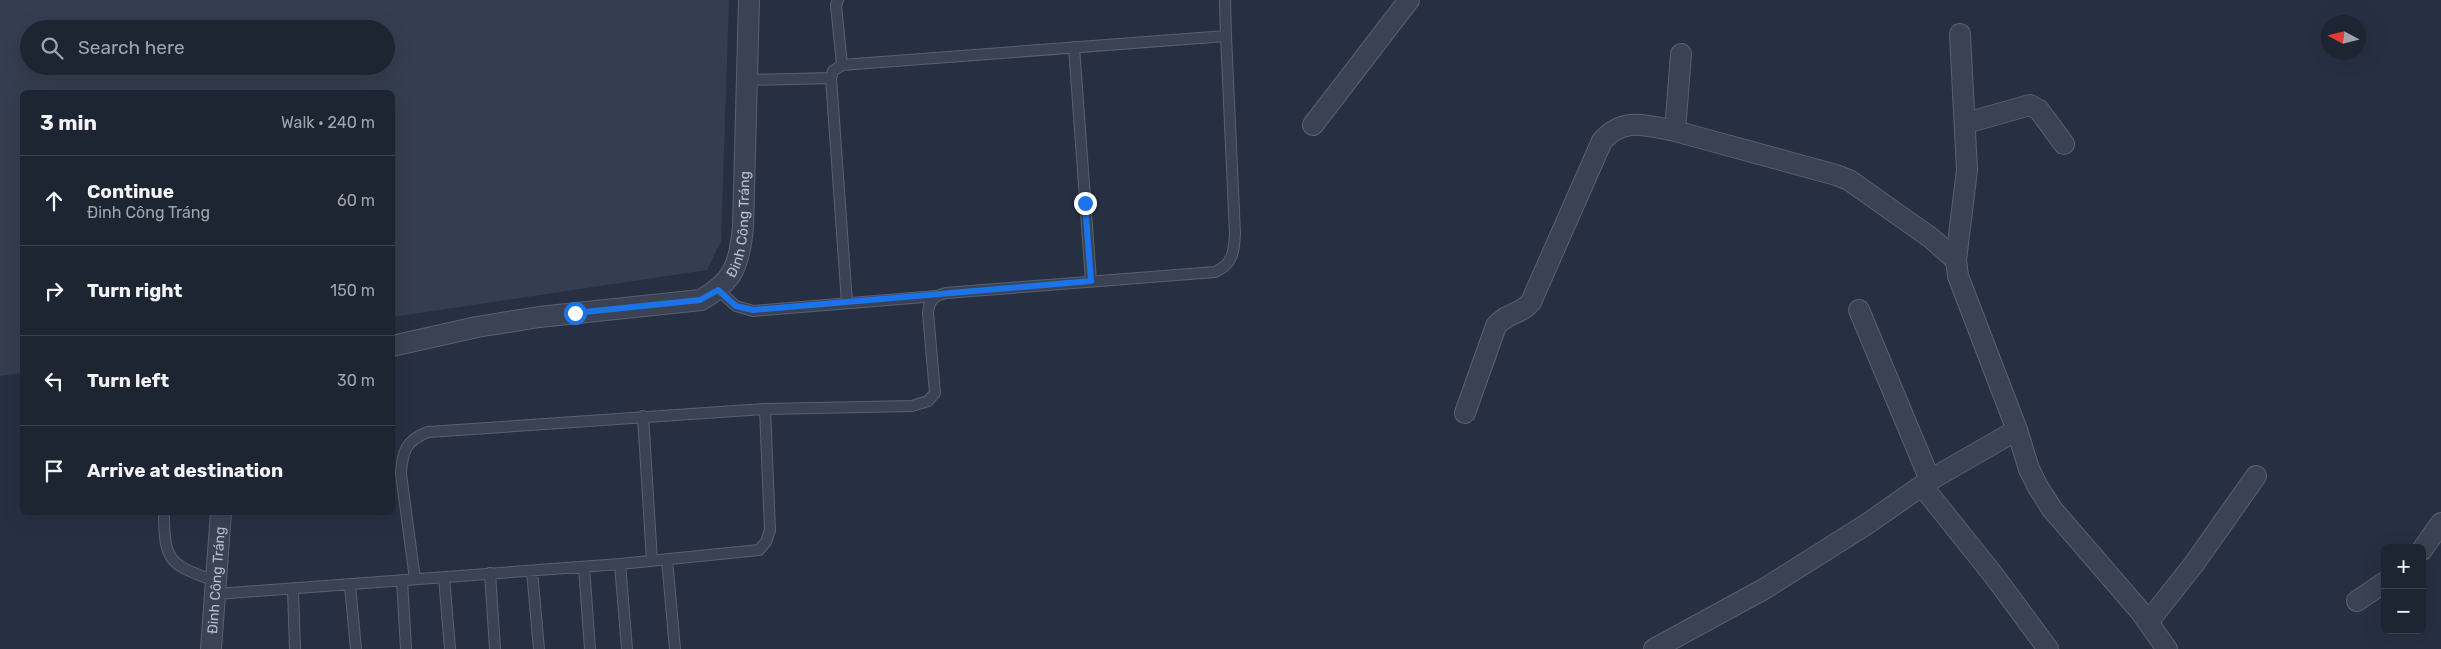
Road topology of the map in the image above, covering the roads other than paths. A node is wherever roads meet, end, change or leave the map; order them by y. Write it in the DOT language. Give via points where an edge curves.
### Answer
graph roads {
  1 [pos="749,0"];
  2 [pos="838,0"];
  3 [pos="1225,0"];
  4 [pos="1409,0"];
  5 [pos="1960,34"];
  6 [pos="1226,36"];
  7 [pos="1074,48"];
  8 [pos="1681,54"];
  9 [pos="842,65"];
  10 [pos="831,78"];
  11 [pos="747,80"];
  12 [pos="1966,122"];
  13 [pos="1313,125"];
  14 [pos="1675,131"];
  15 [pos="2064,144"];
  16 [pos="1956,260"];
  17 [pos="1091,281"];
  18 [pos="718,290"];
  19 [pos="936,296"];
  20 [pos="847,303"];
  21 [pos="1859,310"];
  22 [pos="395,345"];
  23 [pos="765,409"];
  24 [pos="1465,413"];
  25 [pos="644,416"];
  26 [pos="2017,430"];
  27 [pos="2256,476"];
  28 [pos="1927,484"];
  29 [pos="164,515"];
  30 [pos="221,515"];
  31 [pos="2441,523"];
  32 [pos="2426,544"];
  33 [pos="667,560"];
  34 [pos="652,561"];
  35 [pos="620,564"];
  36 [pos="584,567"];
  37 [pos="532,571"];
  38 [pos="490,573"];
  39 [pos="444,577"];
  40 [pos="416,579"];
  41 [pos="402,580"];
  42 [pos="350,584"];
  43 [pos="2381,585"];
  44 [pos="217,588"];
  45 [pos="294,590"];
  46 [pos="2357,601"];
  47 [pos="2148,622"];
  48 [pos="211,649"];
  49 [pos="295,649"];
  50 [pos="356,649"];
  51 [pos="406,649"];
  52 [pos="450,649"];
  53 [pos="495,649"];
  54 [pos="539,649"];
  55 [pos="590,649"];
  56 [pos="627,649"];
  57 [pos="675,649"];
  58 [pos="1654,649"];
  59 [pos="2048,649"];
  60 [pos="2167,649"];
  1 -- 11 [label="street, Đinh Công Tráng"];
  2 -- 9 [label="lane"];
  3 -- 6 [label="lane"];
  4 -- 13 [label="street"];
  5 -- 12 [label="street"];
  6 -- 7 [label="lane"];
  6 -- 17 [label="lane" via="1235,234 1229,263 1215,272"];
  7 -- 9 [label="lane"];
  7 -- 17 [label="lane"];
  8 -- 14 [label="street"];
  9 -- 10 [label="lane" via="833,71"];
  10 -- 11 [label="lane"];
  10 -- 20 [label="lane"];
  11 -- 18 [label="street, Đinh Công Tráng" via="743,228 739,258 731,277"];
  12 -- 15 [label="street" via="2030,106 2039,110"];
  12 -- 16 [label="street" via="1966,188"];
  14 -- 16 [label="street" via="1836,174 1932,238"];
  14 -- 24 [label="street" via="1629,125 1611,131 1602,141 1531,302 1522,310 1506,316 1496,326"];
  16 -- 26 [label="street" via="1964,294"];
  17 -- 19 [label="lane"];
  18 -- 20 [label="lane" via="736,306 753,310"];
  18 -- 22 [label="street, Đinh Công Tráng" via="700,300 539,317"];
  19 -- 20 [label="lane"];
  19 -- 23 [label="lane" via="928,304 935,393 928,401 912,406"];
  21 -- 28 [label="street"];
  23 -- 25 [label="lane"];
  23 -- 33 [label="lane" via="770,530 766,542 759,550 747,553"];
  25 -- 34 [label="lane"];
  25 -- 40 [label="lane" via="428,432 416,436 402,456 401,474"];
  26 -- 28 [label="street"];
  26 -- 47 [label="street" via="2029,469 2052,509"];
  27 -- 47 [label="street"];
  28 -- 58 [label="street" via="1764,589"];
  28 -- 59 [label="street"];
  29 -- 44 [label="lane" via="166,550 172,561"];
  30 -- 44 [label="street, Đinh Công Tráng"];
  31 -- 32 [label="street"];
  33 -- 34 [label="lane"];
  33 -- 57 [label="lane"];
  34 -- 35 [label="lane"];
  35 -- 36 [label="lane"];
  35 -- 56 [label="lane"];
  36 -- 37 [label="lane"];
  36 -- 55 [label="lane"];
  37 -- 38 [label="lane"];
  37 -- 54 [label="lane"];
  38 -- 39 [label="lane"];
  38 -- 53 [label="lane"];
  39 -- 40 [label="lane"];
  39 -- 52 [label="lane"];
  40 -- 41 [label="lane"];
  41 -- 42 [label="lane"];
  41 -- 51 [label="lane"];
  42 -- 45 [label="lane"];
  42 -- 50 [label="lane"];
  43 -- 46 [label="street"];
  44 -- 45 [label="lane"];
  44 -- 48 [label="street, Đinh Công Tráng"];
  45 -- 49 [label="lane"];
  47 -- 60 [label="street"];
}
